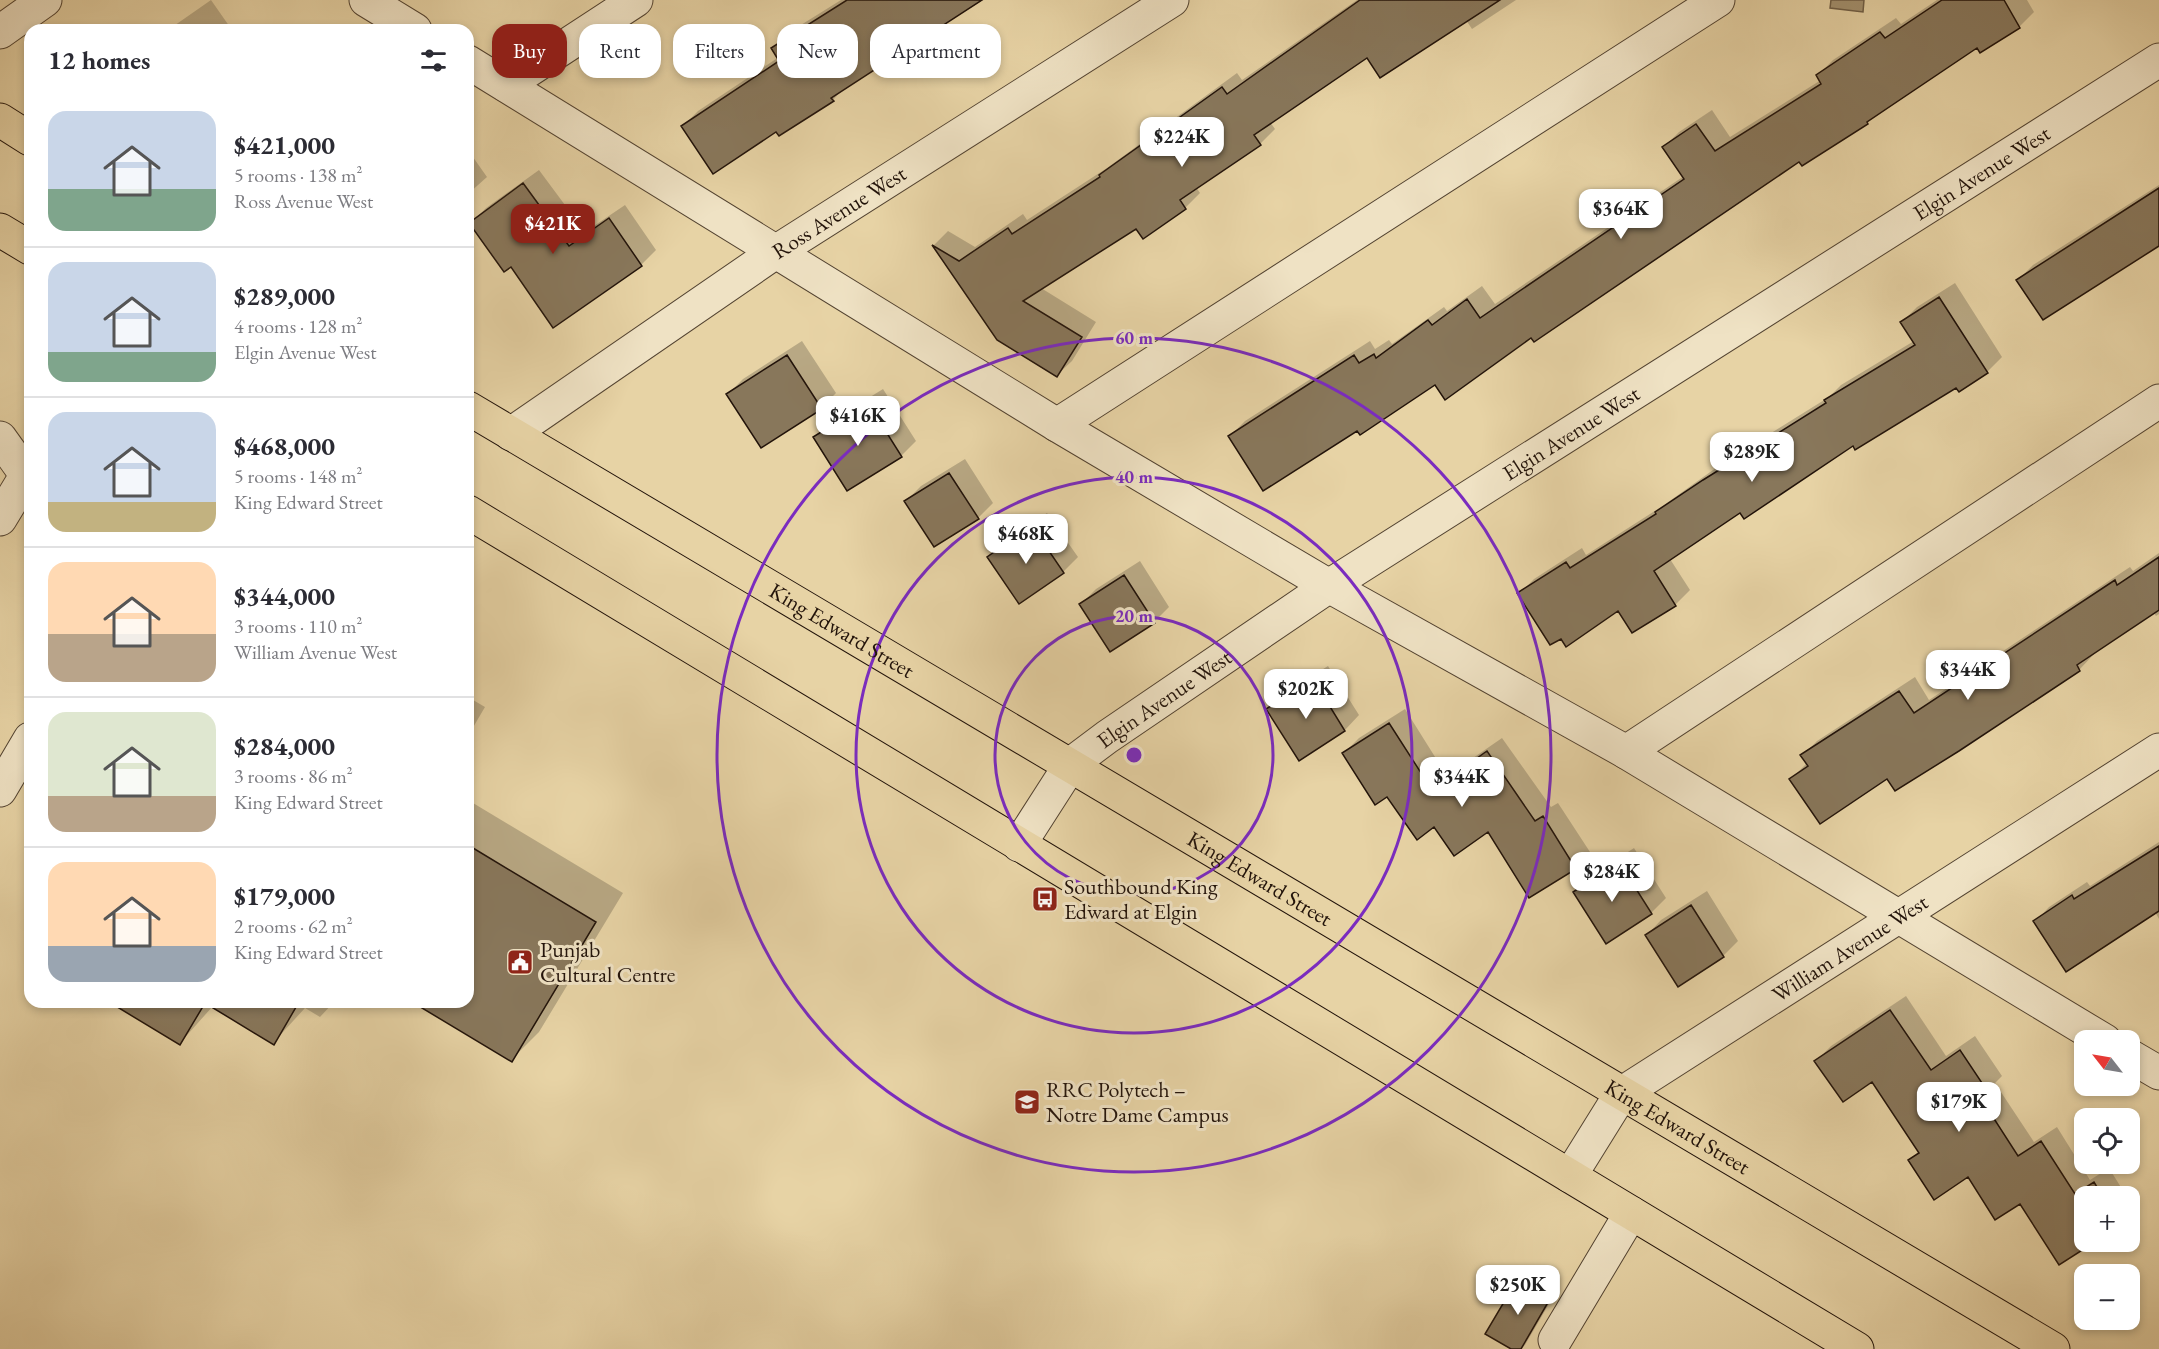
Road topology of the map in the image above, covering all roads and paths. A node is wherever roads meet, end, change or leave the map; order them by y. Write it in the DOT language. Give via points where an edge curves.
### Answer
graph roads {
  1 [pos="45,0"];
  2 [pos="366,0"];
  3 [pos="636,0"];
  4 [pos="1172,0"];
  5 [pos="1718,0"];
  6 [pos="405,24"];
  7 [pos="0,32"];
  8 [pos="2159,60"];
  9 [pos="474,66"];
  10 [pos="506,85"];
  11 [pos="0,120"];
  12 [pos="24,135"];
  13 [pos="0,230"];
  14 [pos="24,244"];
  15 [pos="774,253"];
  16 [pos="2159,401"];
  17 [pos="474,412"];
  18 [pos="1057,425"];
  19 [pos="511,434"];
  20 [pos="0,438"];
  21 [pos="24,472"];
  22 [pos="24,484"];
  23 [pos="474,516"];
  24 [pos="0,519"];
  25 [pos="1329,586"];
  26 [pos="24,749"];
  27 [pos="2159,750"];
  28 [pos="1626,752"];
  29 [pos="1071,764"];
  30 [pos="0,790"];
  31 [pos="1019,845"];
  32 [pos="1900,917"];
  33 [pos="2087,1030"];
  34 [pos="2140,1062"];
  35 [pos="2159,1073"];
  36 [pos="1621,1094"];
  37 [pos="1570,1176"];
  38 [pos="1631,1213"];
  39 [pos="1555,1340"];
  40 [pos="1857,1349"];
  41 [pos="2053,1349"];
  1 -- 7 [label="street"];
  2 -- 6 [label="street"];
  3 -- 10 [label="street"];
  4 -- 15 [label="street, Ross Avenue West"];
  5 -- 18 [label="street"];
  8 -- 25 [label="street, Elgin Avenue West"];
  9 -- 10 [label="street"];
  10 -- 15 [label="street"];
  11 -- 12 [label="main road"];
  13 -- 14 [label="main road"];
  15 -- 18 [label="street"];
  15 -- 19 [label="street, Ross Avenue West"];
  16 -- 28 [label="street"];
  17 -- 19 [label="main road, King Edward Street"];
  18 -- 25 [label="street"];
  19 -- 29 [label="main road, King Edward Street"];
  20 -- 21 [label="street"];
  22 -- 24 [label="street"];
  23 -- 31 [label="main road"];
  25 -- 28 [label="street"];
  25 -- 29 [label="street, Elgin Avenue West"];
  26 -- 30 [label="street"];
  27 -- 32 [label="street, William Avenue West"];
  28 -- 32 [label="street"];
  29 -- 31 [label="street, Elgin Avenue West"];
  29 -- 36 [label="main road, King Edward Street"];
  31 -- 37 [label="main road"];
  32 -- 33 [label="street"];
  32 -- 36 [label="street, William Avenue West"];
  34 -- 35 [label="street"];
  36 -- 37 [label="street, William Avenue West"];
  36 -- 41 [label="main road, King Edward Street"];
  37 -- 38 [label="main road"];
  38 -- 39 [label="street"];
  38 -- 40 [label="main road"];
}
